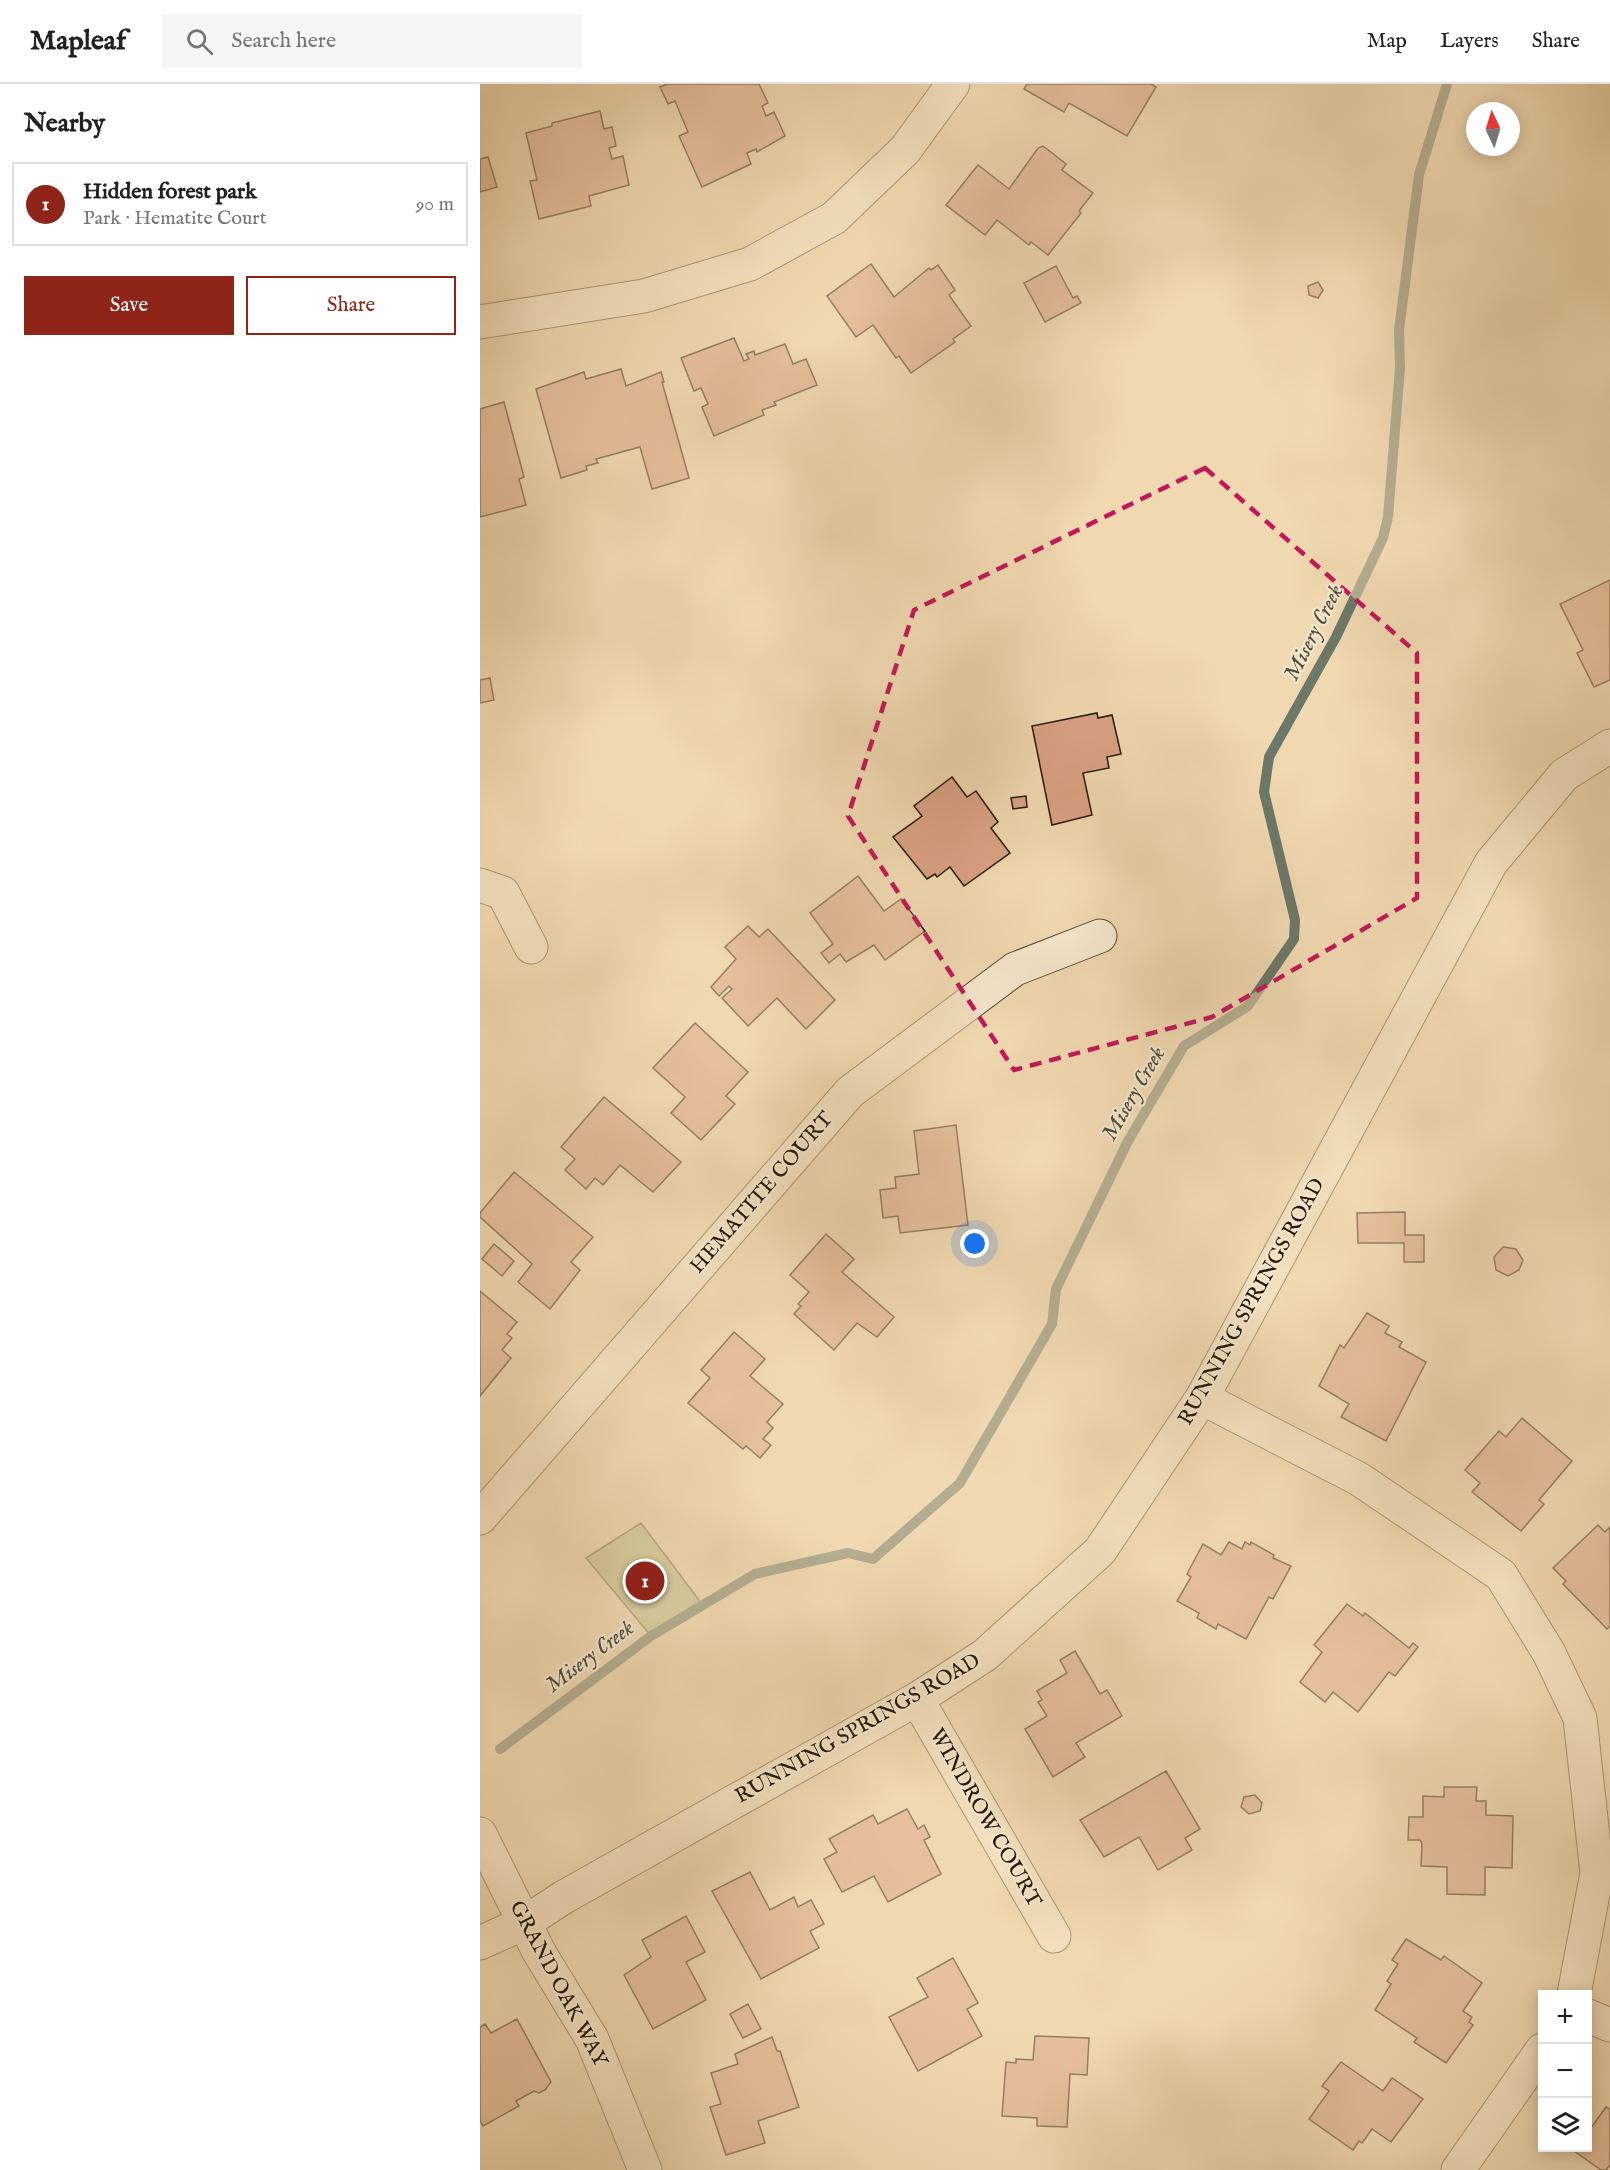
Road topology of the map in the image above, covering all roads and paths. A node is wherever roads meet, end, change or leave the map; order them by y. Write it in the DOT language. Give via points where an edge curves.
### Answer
graph roads {
  1 [pos="953,84"];
  2 [pos="480,322"];
  3 [pos="1610,746"];
  4 [pos="480,885"];
  5 [pos="1100,936"];
  6 [pos="531,947"];
  7 [pos="1202,1398"];
  8 [pos="480,1518"];
  9 [pos="917,1699"];
  10 [pos="480,1834"];
  11 [pos="524,1923"];
  12 [pos="1054,1936"];
  13 [pos="480,1944"];
  14 [pos="1575,1990"];
  15 [pos="1592,2018"];
  16 [pos="1610,2025"];
  17 [pos="1538,2056"];
  18 [pos="645,2170"];
  19 [pos="1458,2170"];
  1 -- 2 [label="street" via="905,150 834,218 750,264 644,296"];
  3 -- 7 [label="street, RUNNING SPRINGS ROAD" via="1564,775 1491,862"];
  4 -- 6 [label="street" via="503,893"];
  5 -- 8 [label="street, HEMATITE COURT" via="1015,969 850,1092"];
  7 -- 9 [label="street, RUNNING SPRINGS ROAD" via="1100,1551 985,1655"];
  7 -- 14 [label="street" via="1359,1479 1501,1575 1549,1653 1580,1718 1597,1873"];
  9 -- 11 [label="street, RUNNING SPRINGS ROAD"];
  9 -- 12 [label="street, WINDROW COURT"];
  10 -- 11 [label="street, GRAND OAK WAY"];
  11 -- 13 [label="street, RUNNING SPRINGS ROAD"];
  11 -- 18 [label="street, GRAND OAK WAY" via="592,2039"];
  15 -- 16 [label="street"];
  17 -- 19 [label="street"];
}
